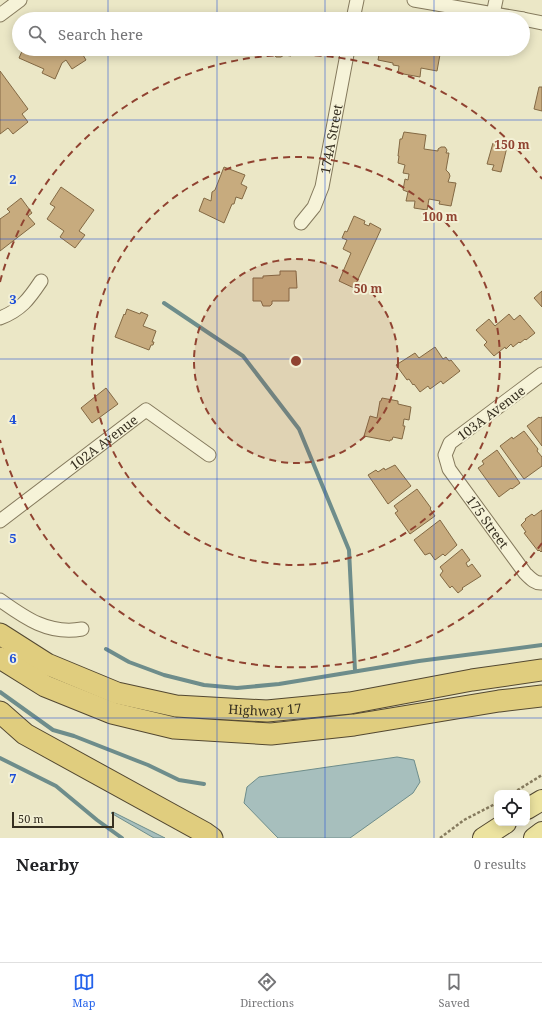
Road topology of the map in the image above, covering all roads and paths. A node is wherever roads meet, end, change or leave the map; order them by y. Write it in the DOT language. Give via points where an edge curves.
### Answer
graph roads {
  1 [pos="20,0"];
  2 [pos="357,0"];
  3 [pos="414,0"];
  4 [pos="496,0"];
  5 [pos="354,12"];
  6 [pos="482,12"];
  7 [pos="493,12"];
  8 [pos="0,15"];
  9 [pos="530,20"];
  10 [pos="542,22"];
  11 [pos="347,56"];
  12 [pos="301,223"];
  13 [pos="41,281"];
  14 [pos="0,318"];
  15 [pos="542,374"];
  16 [pos="209,455"];
  17 [pos="445,455"];
  18 [pos="0,520"];
  19 [pos="540,584"];
  20 [pos="0,600"];
  21 [pos="82,629"];
  22 [pos="0,634"];
  23 [pos="0,658"];
  24 [pos="542,670"];
  25 [pos="542,696"];
  26 [pos="0,712"];
  27 [pos="542,775"];
  28 [pos="518,790"];
  29 [pos="542,800"];
  30 [pos="494,805"];
  31 [pos="530,807"];
  32 [pos="501,826"];
  33 [pos="542,832"];
  34 [pos="212,838"];
  35 [pos="440,838"];
  36 [pos="483,838"];
  37 [pos="534,838"];
  1 -- 8 [label="street"];
  2 -- 5 [label="street"];
  3 -- 6 [label="street"];
  4 -- 7 [label="street"];
  9 -- 10 [label="street"];
  11 -- 12 [label="street, 174A Street" via="322,187 314,207"];
  13 -- 14 [label="street" via="20,308"];
  15 -- 17 [label="street, 103A Avenue" via="450,444"];
  16 -- 18 [label="street, 102A Avenue" via="146,410"];
  17 -- 19 [label="street, 175 Street" via="448,469 525,573 532,581"];
  20 -- 21 [label="street" via="46,627 70,631"];
  22 -- 24 [label="highway, Highway 17" via="47,664 117,693 176,706 267,711 350,703 472,680"];
  23 -- 25 [label="highway, Highway 17" via="45,686 112,713 174,728 271,734 354,725"];
  26 -- 34 [label="highway" via="25,734"];
  27 -- 28 [label="path"];
  29 -- 31 [label="main road"];
  30 -- 35 [label="path" via="464,820"];
  32 -- 36 [label="main road"];
  33 -- 37 [label="main road"];
}
